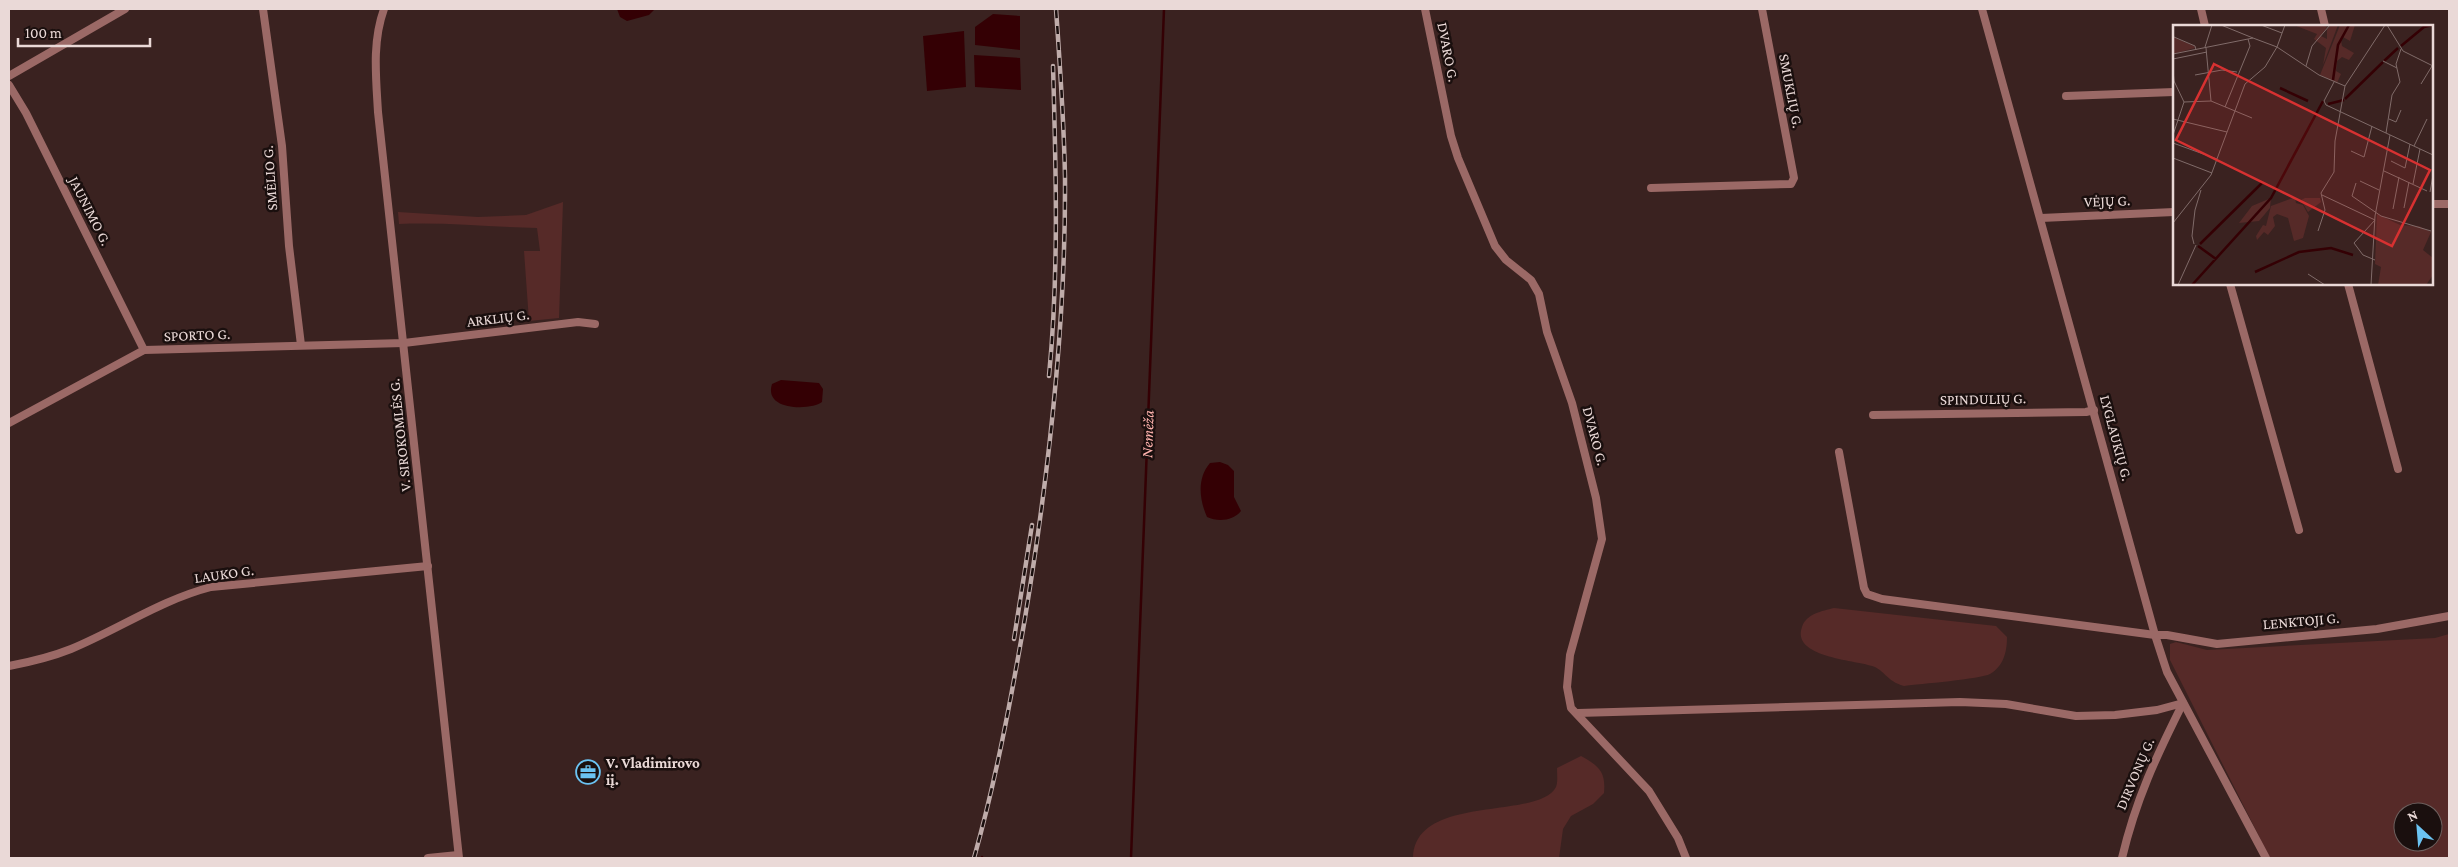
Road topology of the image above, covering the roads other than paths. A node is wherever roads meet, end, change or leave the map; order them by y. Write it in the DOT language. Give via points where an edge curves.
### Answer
graph roads {
  1 [pos="125,9"];
  2 [pos="263,9"];
  3 [pos="384,9"];
  4 [pos="1425,9"];
  5 [pos="1762,9"];
  6 [pos="1982,9"];
  7 [pos="2200,9"];
  8 [pos="2321,9"];
  9 [pos="2206,25"];
  10 [pos="2325,25"];
  11 [pos="9,76"];
  12 [pos="9,85"];
  13 [pos="2173,92"];
  14 [pos="2066,96"];
  15 [pos="1652,188"];
  16 [pos="2433,204"];
  17 [pos="2449,204"];
  18 [pos="2173,212"];
  19 [pos="2041,218"];
  20 [pos="2230,285"];
  21 [pos="2348,285"];
  22 [pos="595,324"];
  23 [pos="404,343"];
  24 [pos="301,345"];
  25 [pos="144,350"];
  26 [pos="2094,410"];
  27 [pos="1873,415"];
  28 [pos="9,423"];
  29 [pos="1839,452"];
  30 [pos="2398,469"];
  31 [pos="2300,530"];
  32 [pos="428,566"];
  33 [pos="2449,616"];
  34 [pos="2155,635"];
  35 [pos="9,666"];
  36 [pos="2183,703"];
  37 [pos="1578,713"];
  38 [pos="458,857"];
  39 [pos="428,858"];
  40 [pos="1686,858"];
  41 [pos="2122,858"];
  42 [pos="2266,858"];
  1 -- 11 [label="street"];
  2 -- 24 [label="street, SMĖLIO G." via="282,146 289,246"];
  3 -- 23 [label="street, V. SIROKOMLĖS G." via="376,46 378,112"];
  4 -- 37 [label="street, DVARO G." via="1458,158 1495,246 1506,260 1531,280 1539,294 1547,332 1575,412 1596,498 1602,539 1570,654 1568,698 1571,708"];
  5 -- 15 [label="street, SMUKLIŲ G." via="1794,178 1791,184"];
  6 -- 19 [label="street, LYGLAUKIŲ G."];
  7 -- 9 [label="street"];
  8 -- 10 [label="street"];
  12 -- 25 [label="street, JAUNIMO G."];
  13 -- 14 [label="street"];
  16 -- 17 [label="street"];
  18 -- 19 [label="street, VĖJŲ G."];
  19 -- 26 [label="street, LYGLAUKIŲ G."];
  20 -- 31 [label="street"];
  21 -- 30 [label="street"];
  22 -- 23 [label="street, ARKLIŲ G." via="578,322"];
  23 -- 24 [label="street, SPORTO G."];
  23 -- 32 [label="street, V. SIROKOMLĖS G."];
  24 -- 25 [label="street, SPORTO G."];
  25 -- 28 [label="street, SPORTO G."];
  26 -- 27 [label="street, SPINDULIŲ G."];
  26 -- 34 [label="street, LYGLAUKIŲ G."];
  29 -- 34 [label="street, LENKTOJI G." via="1867,594"];
  32 -- 35 [label="street, LAUKO G." via="211,587 169,601 72,648"];
  32 -- 38 [label="street, V. SIROKOMLĖS G."];
  33 -- 34 [label="street, LENKTOJI G." via="2377,629 2217,644"];
  34 -- 36 [label="street, LYGLAUKIŲ G." via="2167,672"];
  36 -- 37 [label="street" via="2149,711 2076,716 2006,704 1960,702"];
  36 -- 41 [label="street, DIRVONŲ G." via="2142,787"];
  36 -- 42 [label="street, LYGLAUKIŲ G."];
  37 -- 40 [label="street, DVARO G." via="1649,790 1678,838"];
  38 -- 39 [label="street"];
}
